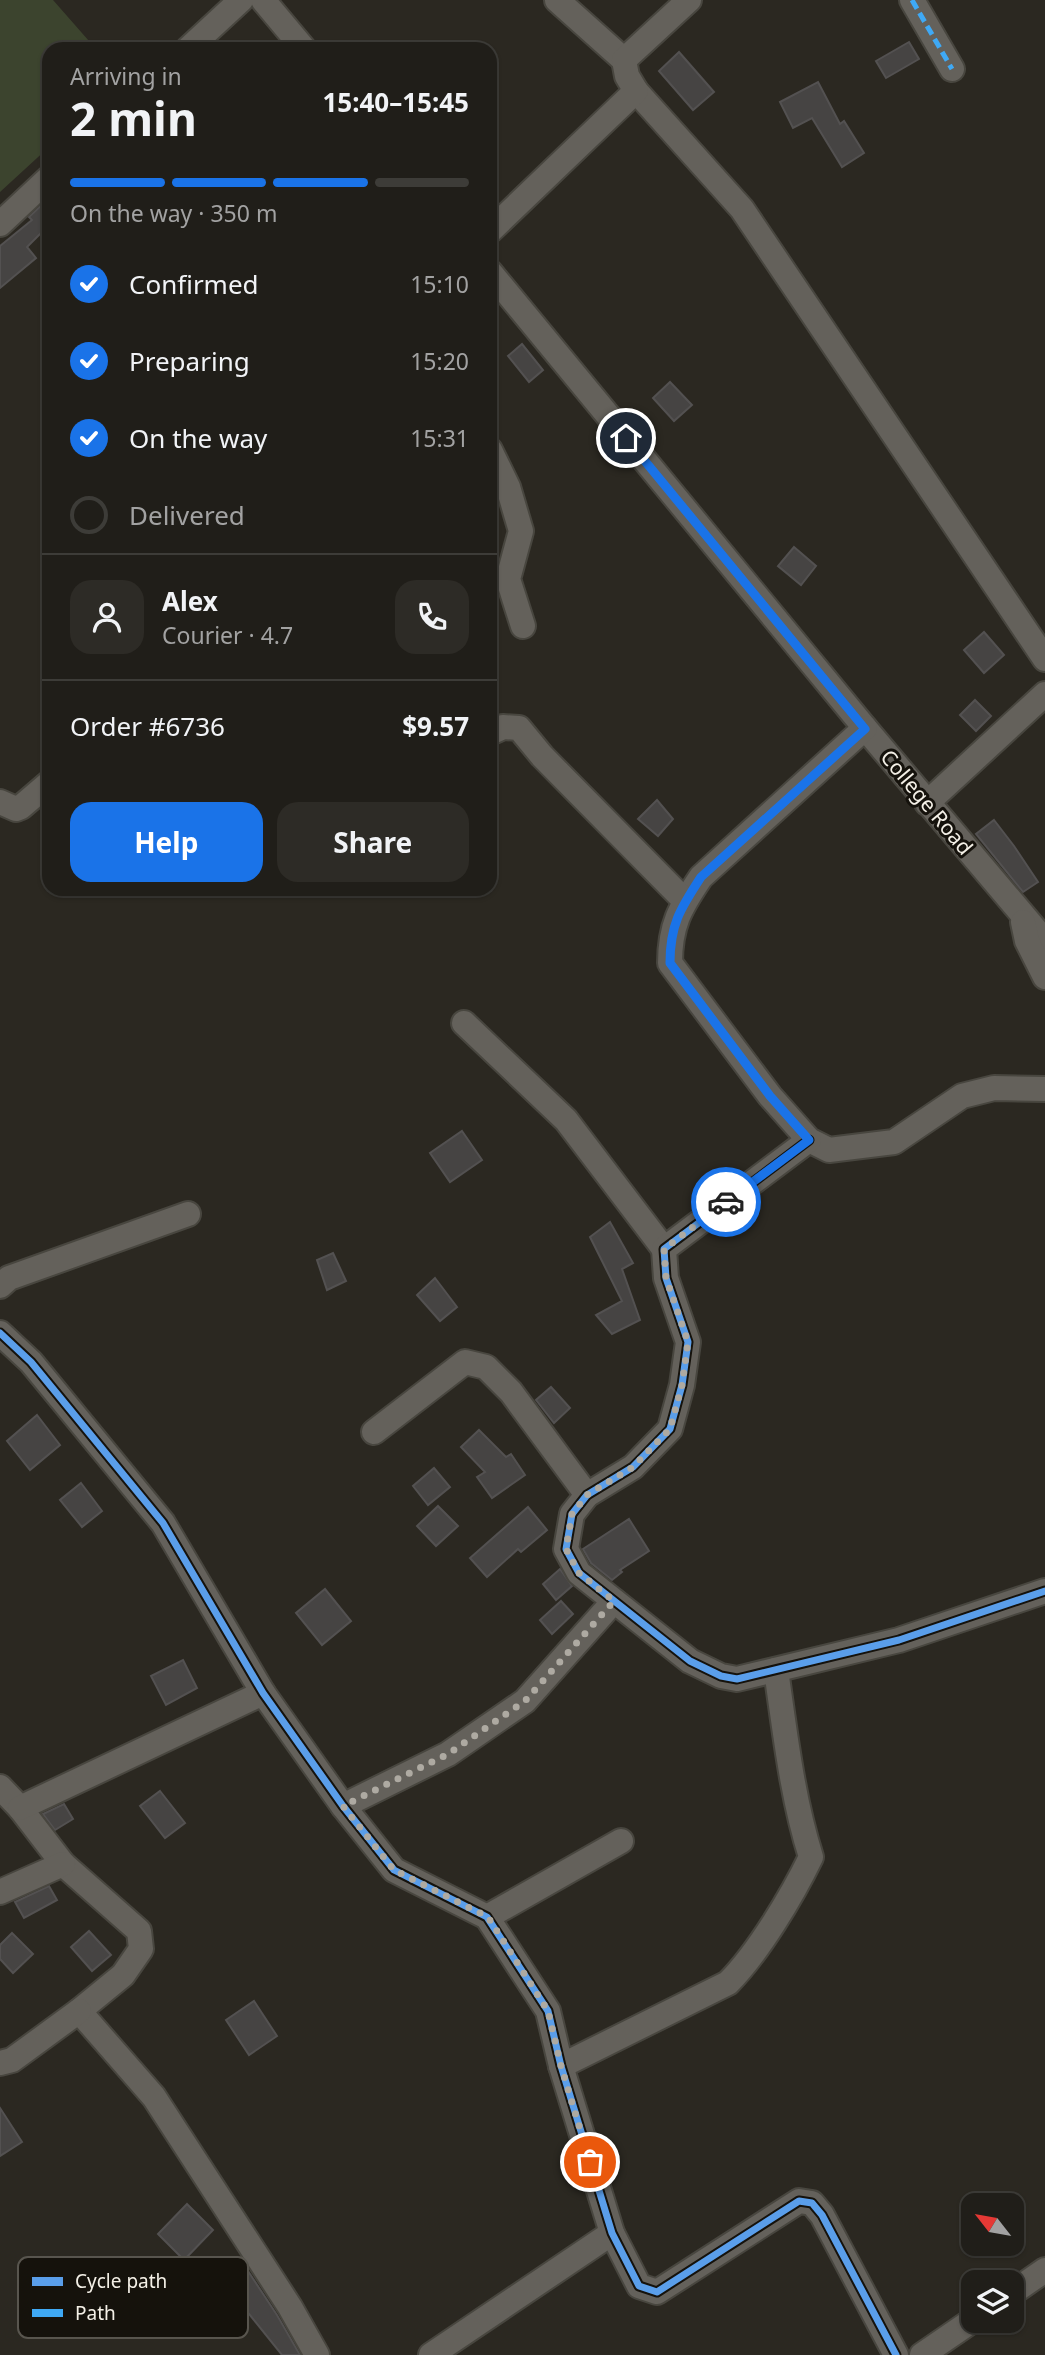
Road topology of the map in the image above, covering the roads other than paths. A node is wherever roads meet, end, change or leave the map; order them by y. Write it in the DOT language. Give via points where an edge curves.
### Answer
graph roads {
  1 [pos="241,0"];
  2 [pos="263,0"];
  3 [pos="557,0"];
  4 [pos="689,0"];
  5 [pos="912,0"];
  6 [pos="196,42"];
  7 [pos="298,42"];
  8 [pos="624,60"];
  9 [pos="952,69"];
  10 [pos="636,91"];
  11 [pos="42,185"];
  12 [pos="0,224"];
  13 [pos="497,224"];
  14 [pos="497,281"];
  15 [pos="497,464"];
  16 [pos="523,626"];
  17 [pos="1045,659"];
  18 [pos="1045,694"];
  19 [pos="865,729"];
  20 [pos="497,730"];
  21 [pos="42,789"];
  22 [pos="0,802"];
  23 [pos="928,803"];
  24 [pos="685,901"];
  25 [pos="1021,913"];
  26 [pos="1045,941"];
  27 [pos="1045,977"];
  28 [pos="464,1023"];
  29 [pos="1045,1089"];
  30 [pos="809,1140"];
  31 [pos="188,1213"];
  32 [pos="664,1249"];
  33 [pos="0,1286"];
  34 [pos="0,1333"];
  35 [pos="374,1432"];
  36 [pos="587,1495"];
  37 [pos="1045,1591"];
  38 [pos="614,1601"];
  39 [pos="776,1670"];
  40 [pos="263,1693"];
  41 [pos="0,1787"];
  42 [pos="343,1806"];
  43 [pos="20,1808"];
  44 [pos="621,1841"];
  45 [pos="63,1864"];
  46 [pos="0,1892"];
  47 [pos="488,1917"];
  48 [pos="79,2011"];
  49 [pos="0,2063"];
  50 [pos="561,2066"];
  51 [pos="612,2234"];
  52 [pos="1045,2270"];
  53 [pos="1024,2285"];
  54 [pos="961,2328"];
  55 [pos="317,2355"];
  56 [pos="432,2355"];
  57 [pos="896,2355"];
  58 [pos="922,2355"];
  1 -- 6 [label="street"];
  2 -- 7 [label="street"];
  3 -- 8 [label="street"];
  4 -- 8 [label="street"];
  5 -- 9 [label="street"];
  8 -- 10 [label="street"];
  10 -- 13 [label="street"];
  10 -- 17 [label="street" via="742,209"];
  11 -- 12 [label="street"];
  14 -- 19 [label="street, College Road"];
  15 -- 16 [label="street" via="522,531 508,579"];
  18 -- 23 [label="street"];
  19 -- 23 [label="street, College Road"];
  19 -- 24 [label="street" via="701,877"];
  20 -- 24 [label="street" via="519,728"];
  21 -- 22 [label="street" via="16,809"];
  23 -- 25 [label="street, College Road"];
  24 -- 30 [label="street" via="670,936 670,963"];
  25 -- 26 [label="street, College Road"];
  25 -- 27 [label="street" via="1027,941"];
  28 -- 32 [label="street" via="566,1120"];
  29 -- 30 [label="street" via="994,1088 962,1096 894,1142 830,1150"];
  30 -- 32 [label="street"];
  31 -- 33 [label="street" via="9,1278"];
  32 -- 36 [label="street" via="666,1278 688,1342 670,1429 633,1467"];
  34 -- 40 [label="street" via="31,1362 163,1523"];
  35 -- 36 [label="street" via="465,1362 486,1367"];
  36 -- 38 [label="street" via="572,1514 566,1549 579,1573"];
  37 -- 39 [label="street" via="899,1640"];
  38 -- 39 [label="street" via="690,1661 721,1676 737,1679"];
  38 -- 42 [label="street" via="525,1701 448,1754"];
  39 -- 50 [label="street" via="811,1857 800,1879 743,1968 727,1983"];
  40 -- 42 [label="street"];
  40 -- 43 [label="street"];
  41 -- 43 [label="street"];
  42 -- 47 [label="street" via="394,1870"];
  43 -- 45 [label="street"];
  44 -- 47 [label="street"];
  45 -- 46 [label="street"];
  45 -- 48 [label="street" via="139,1931 141,1949 123,1975"];
  47 -- 50 [label="street" via="548,2011"];
  48 -- 49 [label="street" via="12,2060"];
  48 -- 55 [label="street" via="154,2097"];
  50 -- 51 [label="street"];
  51 -- 56 [label="street"];
  51 -- 57 [label="street" via="639,2286 657,2292 799,2201 812,2203"];
  52 -- 53 [label="street"];
  54 -- 58 [label="street"];
}
